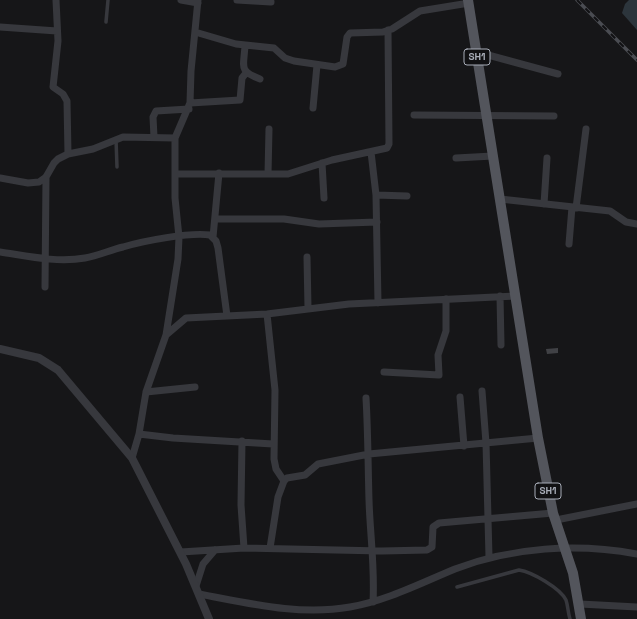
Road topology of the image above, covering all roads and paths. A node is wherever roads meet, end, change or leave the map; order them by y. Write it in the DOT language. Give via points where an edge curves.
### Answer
graph roads {
  1 [pos="56,0"];
  2 [pos="108,0"];
  3 [pos="181,0"];
  4 [pos="237,0"];
  5 [pos="198,1"];
  6 [pos="469,1"];
  7 [pos="271,2"];
  8 [pos="106,22"];
  9 [pos="0,27"];
  10 [pos="388,30"];
  11 [pos="57,31"];
  12 [pos="195,32"];
  13 [pos="245,45"];
  14 [pos="476,52"];
  15 [pos="317,65"];
  16 [pos="246,73"];
  17 [pos="558,74"];
  18 [pos="260,79"];
  19 [pos="190,106"];
  20 [pos="313,108"];
  21 [pos="414,115"];
  22 [pos="487,115"];
  23 [pos="554,116"];
  24 [pos="269,128"];
  25 [pos="586,129"];
  26 [pos="154,137"];
  27 [pos="116,138"];
  28 [pos="175,138"];
  29 [pos="371,152"];
  30 [pos="68,154"];
  31 [pos="494,156"];
  32 [pos="456,158"];
  33 [pos="547,158"];
  34 [pos="322,164"];
  35 [pos="117,167"];
  36 [pos="220,173"];
  37 [pos="174,174"];
  38 [pos="268,174"];
  39 [pos="46,177"];
  40 [pos="0,178"];
  41 [pos="376,195"];
  42 [pos="407,196"];
  43 [pos="324,198"];
  44 [pos="500,199"];
  45 [pos="544,204"];
  46 [pos="574,207"];
  47 [pos="215,219"];
  48 [pos="377,222"];
  49 [pos="637,224"];
  50 [pos="179,237"];
  51 [pos="213,237"];
  52 [pos="569,244"];
  53 [pos="0,252"];
  54 [pos="307,257"];
  55 [pos="45,258"];
  56 [pos="45,287"];
  57 [pos="500,296"];
  58 [pos="516,296"];
  59 [pos="446,299"];
  60 [pos="378,303"];
  61 [pos="308,308"];
  62 [pos="267,314"];
  63 [pos="227,316"];
  64 [pos="166,335"];
  65 [pos="501,345"];
  66 [pos="0,349"];
  67 [pos="384,372"];
  68 [pos="195,386"];
  69 [pos="482,391"];
  70 [pos="146,392"];
  71 [pos="460,397"];
  72 [pos="366,398"];
  73 [pos="139,434"];
  74 [pos="538,438"];
  75 [pos="242,441"];
  76 [pos="273,444"];
  77 [pos="486,444"];
  78 [pos="464,446"];
  79 [pos="369,454"];
  80 [pos="132,458"];
  81 [pos="284,481"];
  82 [pos="637,504"];
  83 [pos="555,517"];
  84 [pos="487,519"];
  85 [pos="564,547"];
  86 [pos="244,548"];
  87 [pos="270,548"];
  88 [pos="215,550"];
  89 [pos="373,550"];
  90 [pos="181,552"];
  91 [pos="637,554"];
  92 [pos="488,557"];
  93 [pos="196,586"];
  94 [pos="457,586"];
  95 [pos="199,594"];
  96 [pos="373,602"];
  97 [pos="580,604"];
  98 [pos="637,607"];
  99 [pos="209,619"];
  100 [pos="570,619"];
  101 [pos="581,619"];
  1 -- 11 [label="street"];
  2 -- 8 [label="lane"];
  3 -- 5 [label="street"];
  4 -- 7 [label="street"];
  5 -- 12 [label="street"];
  6 -- 10 [label="street" via="420,11"];
  6 -- 14 [label="main road, SH1"];
  9 -- 11 [label="street"];
  10 -- 15 [label="street" via="350,33 341,65"];
  10 -- 29 [label="street" via="389,144 383,150"];
  11 -- 30 [label="street" via="53,87 63,94 67,101"];
  12 -- 13 [label="street"];
  12 -- 19 [label="street"];
  13 -- 15 [label="street" via="274,48 288,60"];
  13 -- 16 [label="street"];
  14 -- 17 [label="street"];
  14 -- 22 [label="main road, SH1"];
  15 -- 20 [label="street"];
  16 -- 18 [label="street"];
  16 -- 19 [label="street" via="242,78 240,100"];
  19 -- 26 [label="street" via="156,111"];
  19 -- 28 [label="street"];
  21 -- 22 [label="street"];
  22 -- 23 [label="street"];
  22 -- 31 [label="main road, SH1"];
  24 -- 38 [label="street"];
  25 -- 46 [label="street"];
  26 -- 27 [label="street"];
  26 -- 28 [label="street"];
  27 -- 30 [label="street" via="93,149"];
  27 -- 35 [label="lane"];
  28 -- 37 [label="street"];
  29 -- 34 [label="street"];
  29 -- 41 [label="street"];
  30 -- 39 [label="street" via="54,163"];
  31 -- 32 [label="street"];
  31 -- 44 [label="main road, SH1"];
  33 -- 45 [label="street"];
  34 -- 38 [label="street" via="288,174"];
  34 -- 43 [label="street"];
  36 -- 37 [label="street"];
  36 -- 38 [label="street"];
  36 -- 47 [label="street"];
  37 -- 50 [label="street"];
  39 -- 40 [label="street" via="34,183"];
  39 -- 55 [label="street"];
  41 -- 42 [label="street"];
  41 -- 48 [label="street"];
  44 -- 45 [label="street"];
  44 -- 58 [label="main road, SH1"];
  45 -- 46 [label="street"];
  46 -- 49 [label="street" via="614,212 626,222"];
  46 -- 52 [label="street"];
  47 -- 48 [label="street" via="284,218 319,224"];
  47 -- 51 [label="street"];
  48 -- 60 [label="street"];
  50 -- 51 [label="street" via="203,234"];
  50 -- 55 [label="street" via="124,246 83,258"];
  50 -- 64 [label="street"];
  51 -- 63 [label="street" via="218,248"];
  53 -- 55 [label="street"];
  54 -- 61 [label="street"];
  55 -- 56 [label="street"];
  57 -- 58 [label="street"];
  57 -- 59 [label="street"];
  57 -- 65 [label="street"];
  58 -- 74 [label="main road, SH1"];
  59 -- 60 [label="street"];
  59 -- 67 [label="street" via="446,331 438,355 439,375"];
  60 -- 61 [label="street"];
  61 -- 62 [label="street"];
  62 -- 63 [label="street"];
  62 -- 76 [label="street" via="275,390"];
  63 -- 64 [label="street" via="186,318"];
  64 -- 70 [label="street"];
  66 -- 80 [label="street" via="39,358 58,370"];
  68 -- 70 [label="street"];
  69 -- 77 [label="street"];
  70 -- 73 [label="street"];
  71 -- 78 [label="street"];
  72 -- 79 [label="street"];
  73 -- 75 [label="street" via="179,439"];
  73 -- 80 [label="street"];
  74 -- 77 [label="street"];
  74 -- 83 [label="main road, SH1"];
  75 -- 76 [label="street"];
  75 -- 86 [label="street" via="241,505"];
  76 -- 81 [label="street" via="275,465"];
  77 -- 78 [label="street"];
  77 -- 84 [label="street"];
  78 -- 79 [label="street"];
  79 -- 81 [label="street" via="318,464 305,475 287,478"];
  79 -- 89 [label="street"];
  80 -- 90 [label="street"];
  81 -- 87 [label="street" via="278,498"];
  82 -- 83 [label="street"];
  83 -- 84 [label="street"];
  83 -- 85 [label="main road, SH1"];
  84 -- 89 [label="street" via="435,524 430,549"];
  84 -- 92 [label="street"];
  85 -- 91 [label="street"];
  85 -- 92 [label="street"];
  85 -- 97 [label="main road, SH1"];
  86 -- 87 [label="street"];
  86 -- 88 [label="street"];
  87 -- 89 [label="street"];
  88 -- 90 [label="street"];
  88 -- 93 [label="street" via="203,564"];
  89 -- 96 [label="street"];
  90 -- 93 [label="street"];
  92 -- 96 [label="street"];
  93 -- 95 [label="street"];
  94 -- 100 [label="lane" via="522,571 552,585 560,592 566,600"];
  95 -- 96 [label="street" via="311,611"];
  95 -- 99 [label="street"];
  97 -- 98 [label="street"];
  97 -- 101 [label="main road, SH1"];
}
